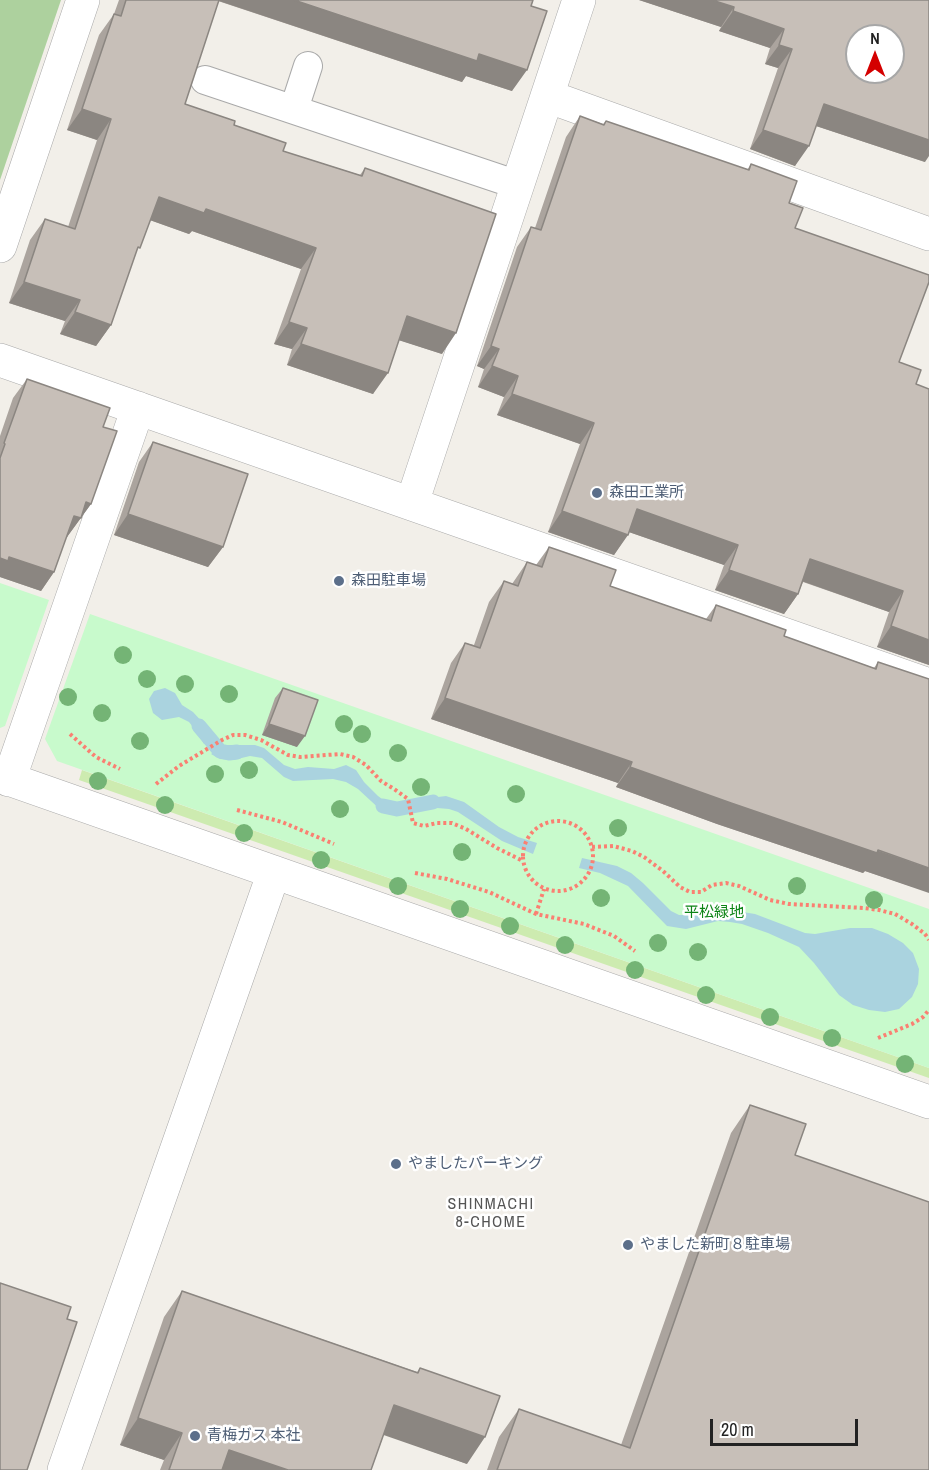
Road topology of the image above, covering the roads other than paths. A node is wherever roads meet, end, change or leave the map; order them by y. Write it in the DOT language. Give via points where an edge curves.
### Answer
graph roads {
  1 [pos="83,0"];
  2 [pos="579,0"];
  3 [pos="308,66"];
  4 [pos="205,80"];
  5 [pos="547,96"];
  6 [pos="294,110"];
  7 [pos="518,185"];
  8 [pos="929,234"];
  9 [pos="0,246"];
  10 [pos="0,360"];
  11 [pos="138,408"];
  12 [pos="412,503"];
  13 [pos="929,685"];
  14 [pos="4,778"];
  15 [pos="274,872"];
  16 [pos="929,1102"];
  17 [pos="64,1470"];
  1 -- 9 [label="street"];
  2 -- 5 [label="street"];
  3 -- 6 [label="lane"];
  4 -- 6 [label="lane"];
  5 -- 7 [label="street"];
  5 -- 8 [label="street"];
  6 -- 7 [label="lane"];
  7 -- 12 [label="street"];
  10 -- 11 [label="street"];
  11 -- 12 [label="street"];
  11 -- 14 [label="street"];
  12 -- 13 [label="street"];
  14 -- 15 [label="street"];
  15 -- 16 [label="street"];
  15 -- 17 [label="street"];
}
